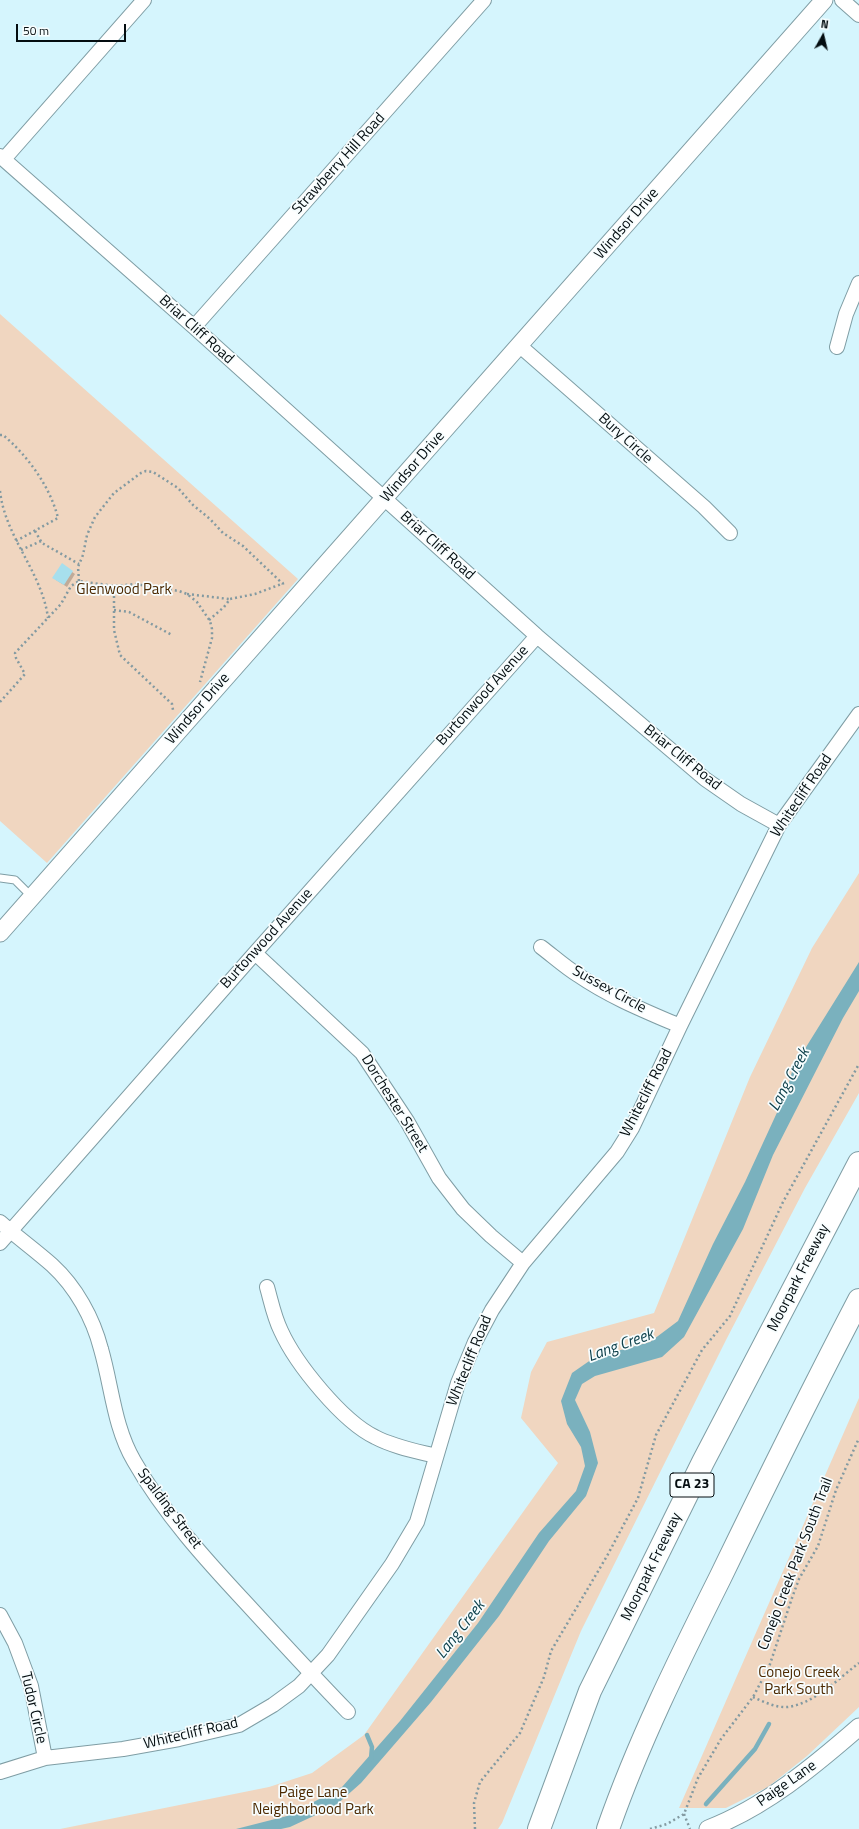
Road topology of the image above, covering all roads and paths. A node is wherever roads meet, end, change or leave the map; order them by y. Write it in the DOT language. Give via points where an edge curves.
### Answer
graph roads {
  1 [pos="144,0"];
  2 [pos="484,0"];
  3 [pos="824,0"];
  4 [pos="842,0"];
  5 [pos="859,15"];
  6 [pos="2,158"];
  7 [pos="859,283"];
  8 [pos="194,327"];
  9 [pos="520,346"];
  10 [pos="837,347"];
  11 [pos="0,435"];
  12 [pos="0,491"];
  13 [pos="385,499"];
  14 [pos="35,531"];
  15 [pos="730,533"];
  16 [pos="16,541"];
  17 [pos="41,541"];
  18 [pos="21,550"];
  19 [pos="79,564"];
  20 [pos="79,581"];
  21 [pos="288,583"];
  22 [pos="283,584"];
  23 [pos="114,586"];
  24 [pos="187,594"];
  25 [pos="230,600"];
  26 [pos="114,610"];
  27 [pos="48,618"];
  28 [pos="210,620"];
  29 [pos="172,635"];
  30 [pos="537,636"];
  31 [pos="198,686"];
  32 [pos="0,702"];
  33 [pos="173,710"];
  34 [pos="859,714"];
  35 [pos="779,825"];
  36 [pos="0,878"];
  37 [pos="32,897"];
  38 [pos="0,933"];
  39 [pos="541,947"];
  40 [pos="255,953"];
  41 [pos="680,1026"];
  42 [pos="859,1064"];
  43 [pos="859,1163"];
  44 [pos="0,1222"];
  45 [pos="11,1231"];
  46 [pos="0,1243"];
  47 [pos="523,1263"];
  48 [pos="268,1287"];
  49 [pos="859,1300"];
  50 [pos="859,1438"];
  51 [pos="436,1456"];
  52 [pos="0,1615"];
  53 [pos="859,1663"];
  54 [pos="311,1674"];
  55 [pos="753,1697"];
  56 [pos="348,1712"];
  57 [pos="859,1727"];
  58 [pos="45,1758"];
  59 [pos="0,1772"];
  60 [pos="684,1814"];
  61 [pos="611,1820"];
  62 [pos="541,1822"];
  63 [pos="476,1829"];
  64 [pos="650,1829"];
  65 [pos="690,1829"];
  66 [pos="708,1829"];
  1 -- 6 [label="street"];
  2 -- 8 [label="street, Strawberry Hill Road"];
  3 -- 9 [label="street, Windsor Drive"];
  4 -- 5 [label="street"];
  6 -- 8 [label="street, Briar Cliff Road"];
  7 -- 10 [label="street" via="846,314"];
  8 -- 13 [label="street, Briar Cliff Road"];
  9 -- 13 [label="street, Windsor Drive"];
  9 -- 15 [label="street, Bury Circle" via="704,507"];
  11 -- 14 [label="path" via="17,446 29,461 56,511 58,518"];
  12 -- 16 [label="path" via="2,506"];
  13 -- 30 [label="street, Briar Cliff Road"];
  13 -- 37 [label="street, Windsor Drive"];
  14 -- 16 [label="path"];
  14 -- 17 [label="path"];
  16 -- 18 [label="path"];
  17 -- 18 [label="path"];
  17 -- 19 [label="path"];
  18 -- 27 [label="path" via="42,592"];
  19 -- 20 [label="path"];
  19 -- 22 [label="path" via="87,535 103,505 114,493 141,473 153,472 178,488 223,533 243,546"];
  20 -- 23 [label="path"];
  20 -- 27 [label="path" via="71,586 61,604"];
  21 -- 22 [label="path"];
  22 -- 25 [label="path"];
  23 -- 24 [label="path" via="135,584"];
  23 -- 26 [label="path"];
  24 -- 25 [label="path"];
  24 -- 28 [label="path" via="204,610"];
  25 -- 28 [label="path"];
  26 -- 29 [label="path" via="129,612"];
  26 -- 33 [label="path" via="114,630 120,655 172,704"];
  27 -- 32 [label="path" via="15,653 25,674"];
  28 -- 31 [label="path" via="212,638"];
  30 -- 35 [label="street, Briar Cliff Road" via="705,779 741,804"];
  30 -- 40 [label="street, Burtonwood Avenue"];
  34 -- 35 [label="street, Whitecliff Road"];
  35 -- 41 [label="street, Whitecliff Road"];
  36 -- 37 [label="lane" via="15,880"];
  37 -- 38 [label="street, Windsor Drive"];
  39 -- 41 [label="street, Sussex Circle" via="597,987"];
  40 -- 45 [label="street, Burtonwood Avenue"];
  40 -- 47 [label="street, Dorchester Street" via="362,1053 407,1121 439,1178 463,1209"];
  41 -- 47 [label="street, Whitecliff Road" via="632,1128 617,1152"];
  42 -- 63 [label="path" via="783,1202 730,1316 702,1350 656,1435 638,1498 551,1651 544,1677 520,1733 480,1782 474,1803"];
  43 -- 62 [label="highway, Moorpark Freeway / CA 23" via="703,1462 590,1691"];
  44 -- 45 [label="street, Spalding Street"];
  45 -- 46 [label="street, Burtonwood Avenue"];
  45 -- 54 [label="street, Spalding Street" via="53,1266 77,1295 88,1314 101,1349 117,1419 125,1441 155,1494 220,1574"];
  47 -- 51 [label="street, Whitecliff Road" via="492,1310 475,1342 458,1383"];
  48 -- 51 [label="street" via="280,1330 287,1344 315,1383 348,1418 375,1438"];
  49 -- 61 [label="highway" via="808,1397 674,1672"];
  50 -- 55 [label="path, Conejo Creek Park South Trail" via="836,1490 818,1546 799,1579 769,1667"];
  51 -- 54 [label="street, Whitecliff Road" via="417,1522 405,1544 328,1655"];
  52 -- 58 [label="street, Tudor Circle" via="15,1643 31,1686"];
  53 -- 55 [label="path" via="804,1702 787,1707 773,1706"];
  54 -- 56 [label="street, Spalding Street"];
  54 -- 58 [label="street, Whitecliff Road" via="273,1705 239,1725 122,1749"];
  55 -- 60 [label="path, Conejo Creek Park South Trail" via="721,1739 702,1771"];
  57 -- 66 [label="street, Paige Lane" via="780,1791 747,1811"];
  58 -- 59 [label="street, Whitecliff Road"];
  60 -- 64 [label="path" via="667,1824"];
  60 -- 65 [label="path"];
}
